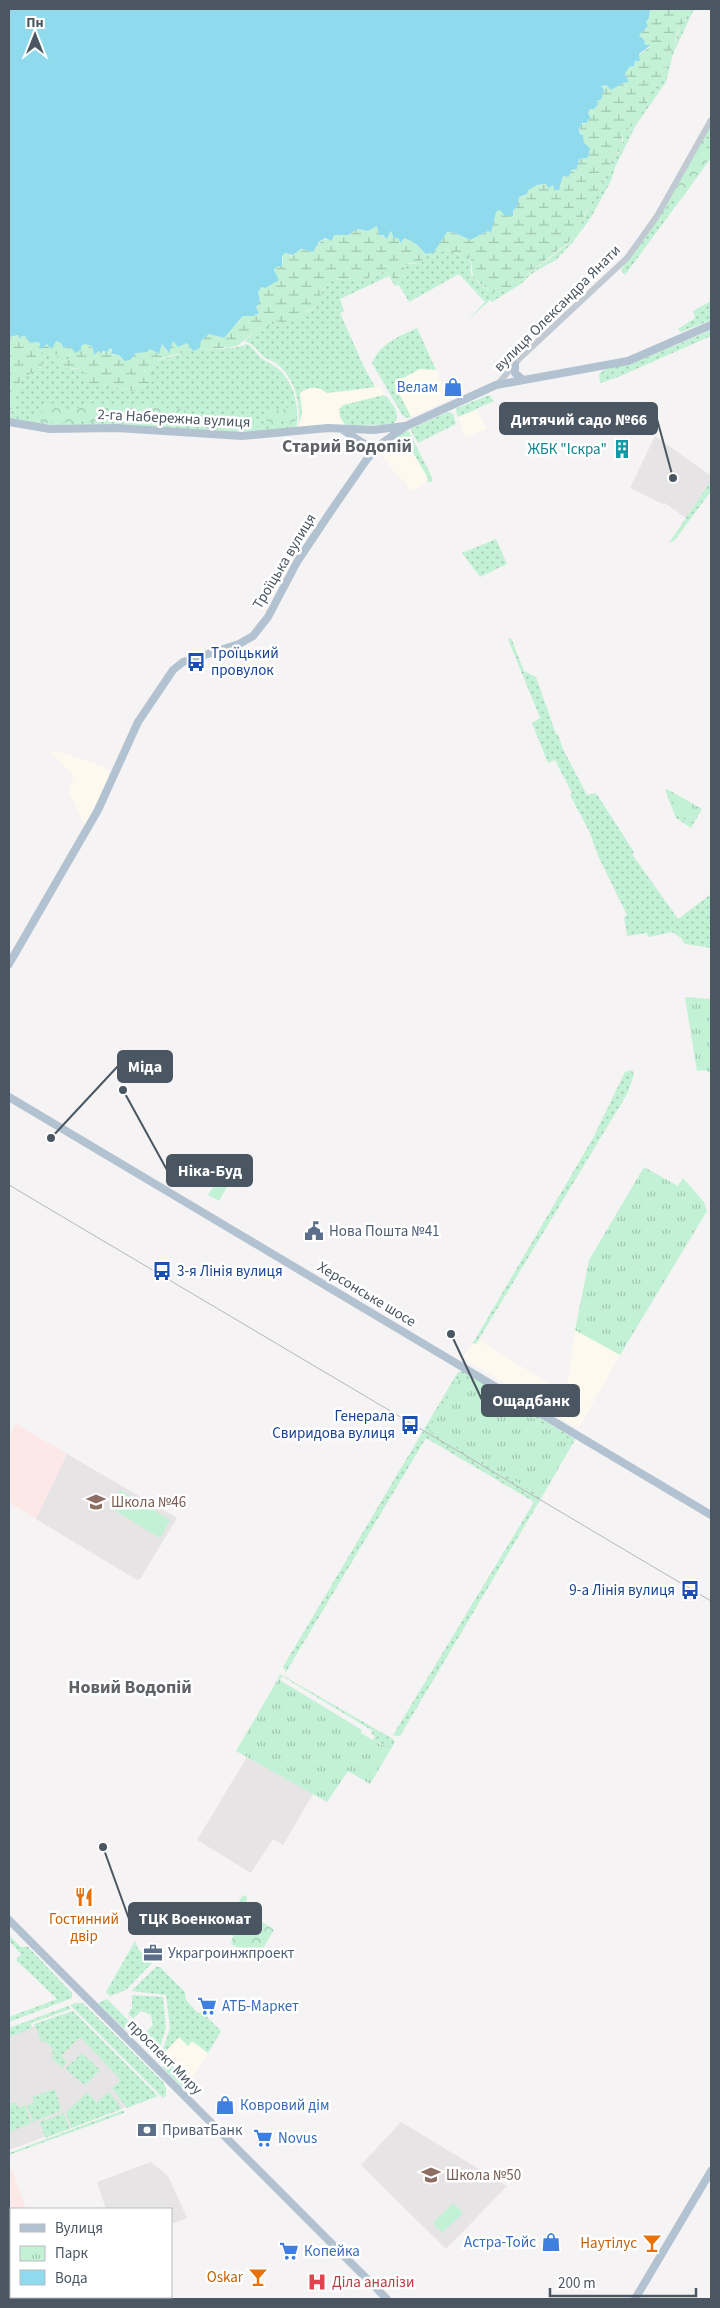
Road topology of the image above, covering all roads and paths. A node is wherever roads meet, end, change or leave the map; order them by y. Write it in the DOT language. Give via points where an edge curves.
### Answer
graph roads {
  1 [pos="711,120"];
  2 [pos="711,325"];
  3 [pos="515,365"];
  4 [pos="522,380"];
  5 [pos="496,385"];
  6 [pos="9,422"];
  7 [pos="406,426"];
  8 [pos="339,428"];
  9 [pos="374,450"];
  10 [pos="9,964"];
  11 [pos="9,1097"];
  12 [pos="711,1515"];
  13 [pos="9,1920"];
  14 [pos="711,2171"];
  15 [pos="387,2299"];
  16 [pos="635,2299"];
  1 -- 3 [label="street, вулиця Олександра Янати" via="657,216 627,258"];
  2 -- 4 [label="main road, Троїцька вулиця" via="628,361"];
  3 -- 4 [label="main road" via="514,373"];
  3 -- 5 [label="street, вулиця Олександра Янати"];
  4 -- 5 [label="main road, Троїцька вулиця"];
  5 -- 7 [label="main road, Троїцька вулиця"];
  6 -- 8 [label="main road, 2-га Набережна вулиця" via="50,429 117,428 242,436"];
  7 -- 8 [label="main road, 2-га Набережна вулиця" via="374,430"];
  7 -- 9 [label="main road, Троїцька вулиця"];
  8 -- 9 [label="main road"];
  9 -- 10 [label="main road, Троїцька вулиця" via="302,554 268,617 253,636 239,644 183,662 173,670 138,722 98,810"];
  11 -- 12 [label="main road, Херсонське шосе"];
  13 -- 15 [label="main road, проспект Миру"];
  14 -- 16 [label="main road"];
}
